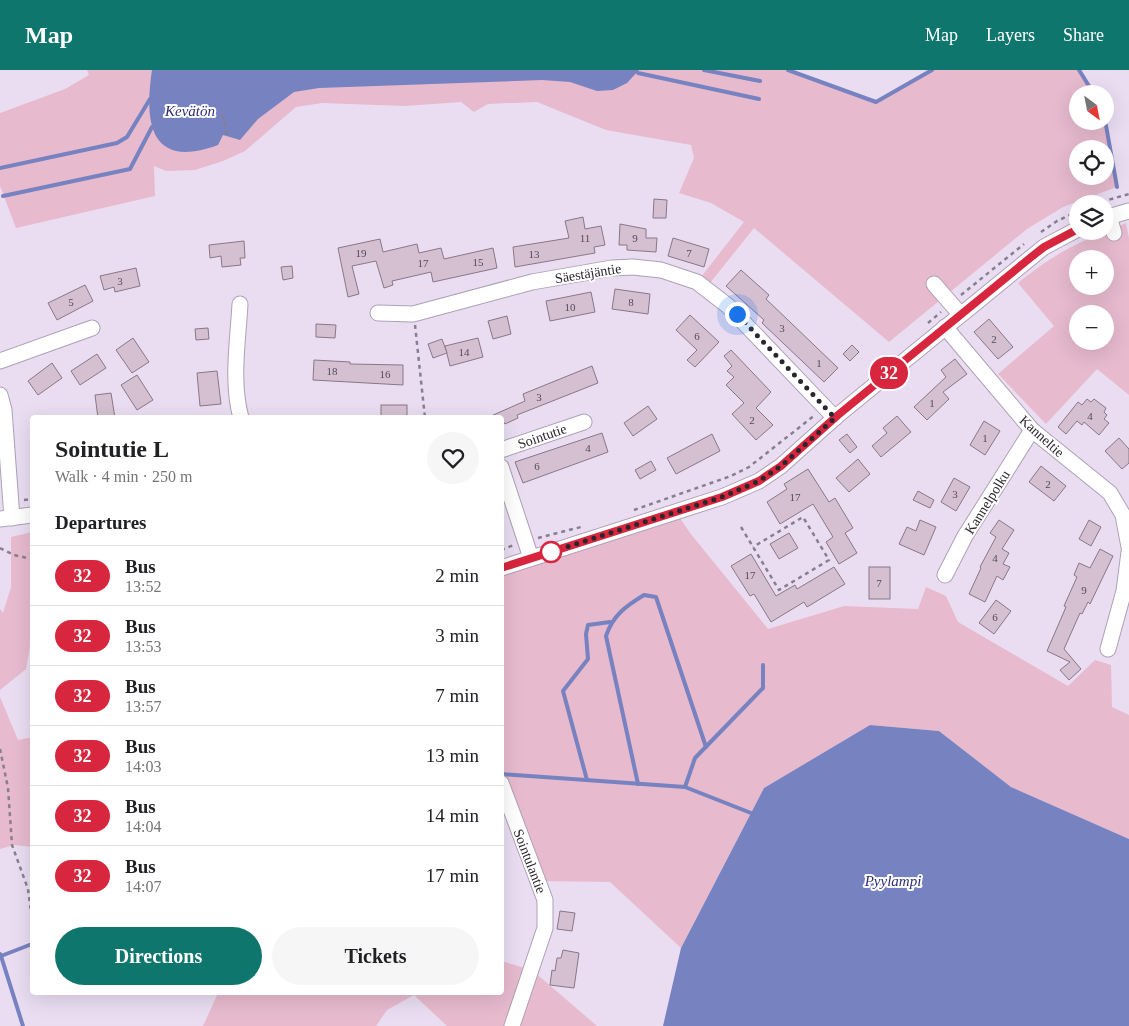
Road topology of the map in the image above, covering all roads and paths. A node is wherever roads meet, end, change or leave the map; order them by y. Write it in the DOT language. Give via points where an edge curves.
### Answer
graph roads {
  1 [pos="223,115"];
  2 [pos="227,136"];
  3 [pos="1129,194"];
  4 [pos="1114,198"];
  5 [pos="1129,211"];
  6 [pos="1114,215"];
  7 [pos="1069,234"];
  8 [pos="934,284"];
  9 [pos="240,304"];
  10 [pos="378,314"];
  11 [pos="414,314"];
  12 [pos="960,314"];
  13 [pos="945,327"];
  14 [pos="92,328"];
  15 [pos="0,361"];
  16 [pos="0,394"];
  17 [pos="240,415"];
  18 [pos="426,415"];
  19 [pos="835,418"];
  20 [pos="584,422"];
  21 [pos="1032,430"];
  22 [pos="504,449"];
  23 [pos="504,476"];
  24 [pos="30,515"];
  25 [pos="6,518"];
  26 [pos="741,527"];
  27 [pos="753,547"];
  28 [pos="1129,547"];
  29 [pos="0,548"];
  30 [pos="1129,552"];
  31 [pos="30,558"];
  32 [pos="531,558"];
  33 [pos="504,567"];
  34 [pos="945,575"];
  35 [pos="1108,649"];
  36 [pos="0,749"];
  37 [pos="504,790"];
  38 [pos="30,904"];
  39 [pos="512,1026"];
  1 -- 2 [label="path"];
  3 -- 4 [label="path"];
  5 -- 6 [label="street"];
  7 -- 12 [label="street" via="1044,247"];
  8 -- 12 [label="street"];
  9 -- 17 [label="street" via="237,396"];
  10 -- 11 [label="street, Säestäjäntie"];
  11 -- 18 [label="path"];
  11 -- 19 [label="street, Säestäjäntie" via="540,281 612,268 661,270 697,282 728,306"];
  12 -- 13 [label="street"];
  13 -- 19 [label="street"];
  13 -- 21 [label="street, Kanneltie"];
  14 -- 15 [label="street"];
  16 -- 25 [label="street" via="4,410"];
  19 -- 32 [label="street" via="759,481"];
  20 -- 22 [label="street, Sointutie"];
  21 -- 28 [label="street, Kanneltie" via="1110,493 1123,515"];
  21 -- 34 [label="street, Kannelpolku" via="965,536"];
  23 -- 32 [label="street"];
  24 -- 25 [label="street"];
  26 -- 27 [label="path"];
  27 -- 27 [label="path" via="779,590 829,560 803,517"];
  29 -- 31 [label="path"];
  30 -- 35 [label="street" via="1124,590"];
  32 -- 33 [label="street"];
  36 -- 38 [label="path" via="8,788 12,844"];
  37 -- 39 [label="street, Sointulantie" via="545,900 545,928"];
}
